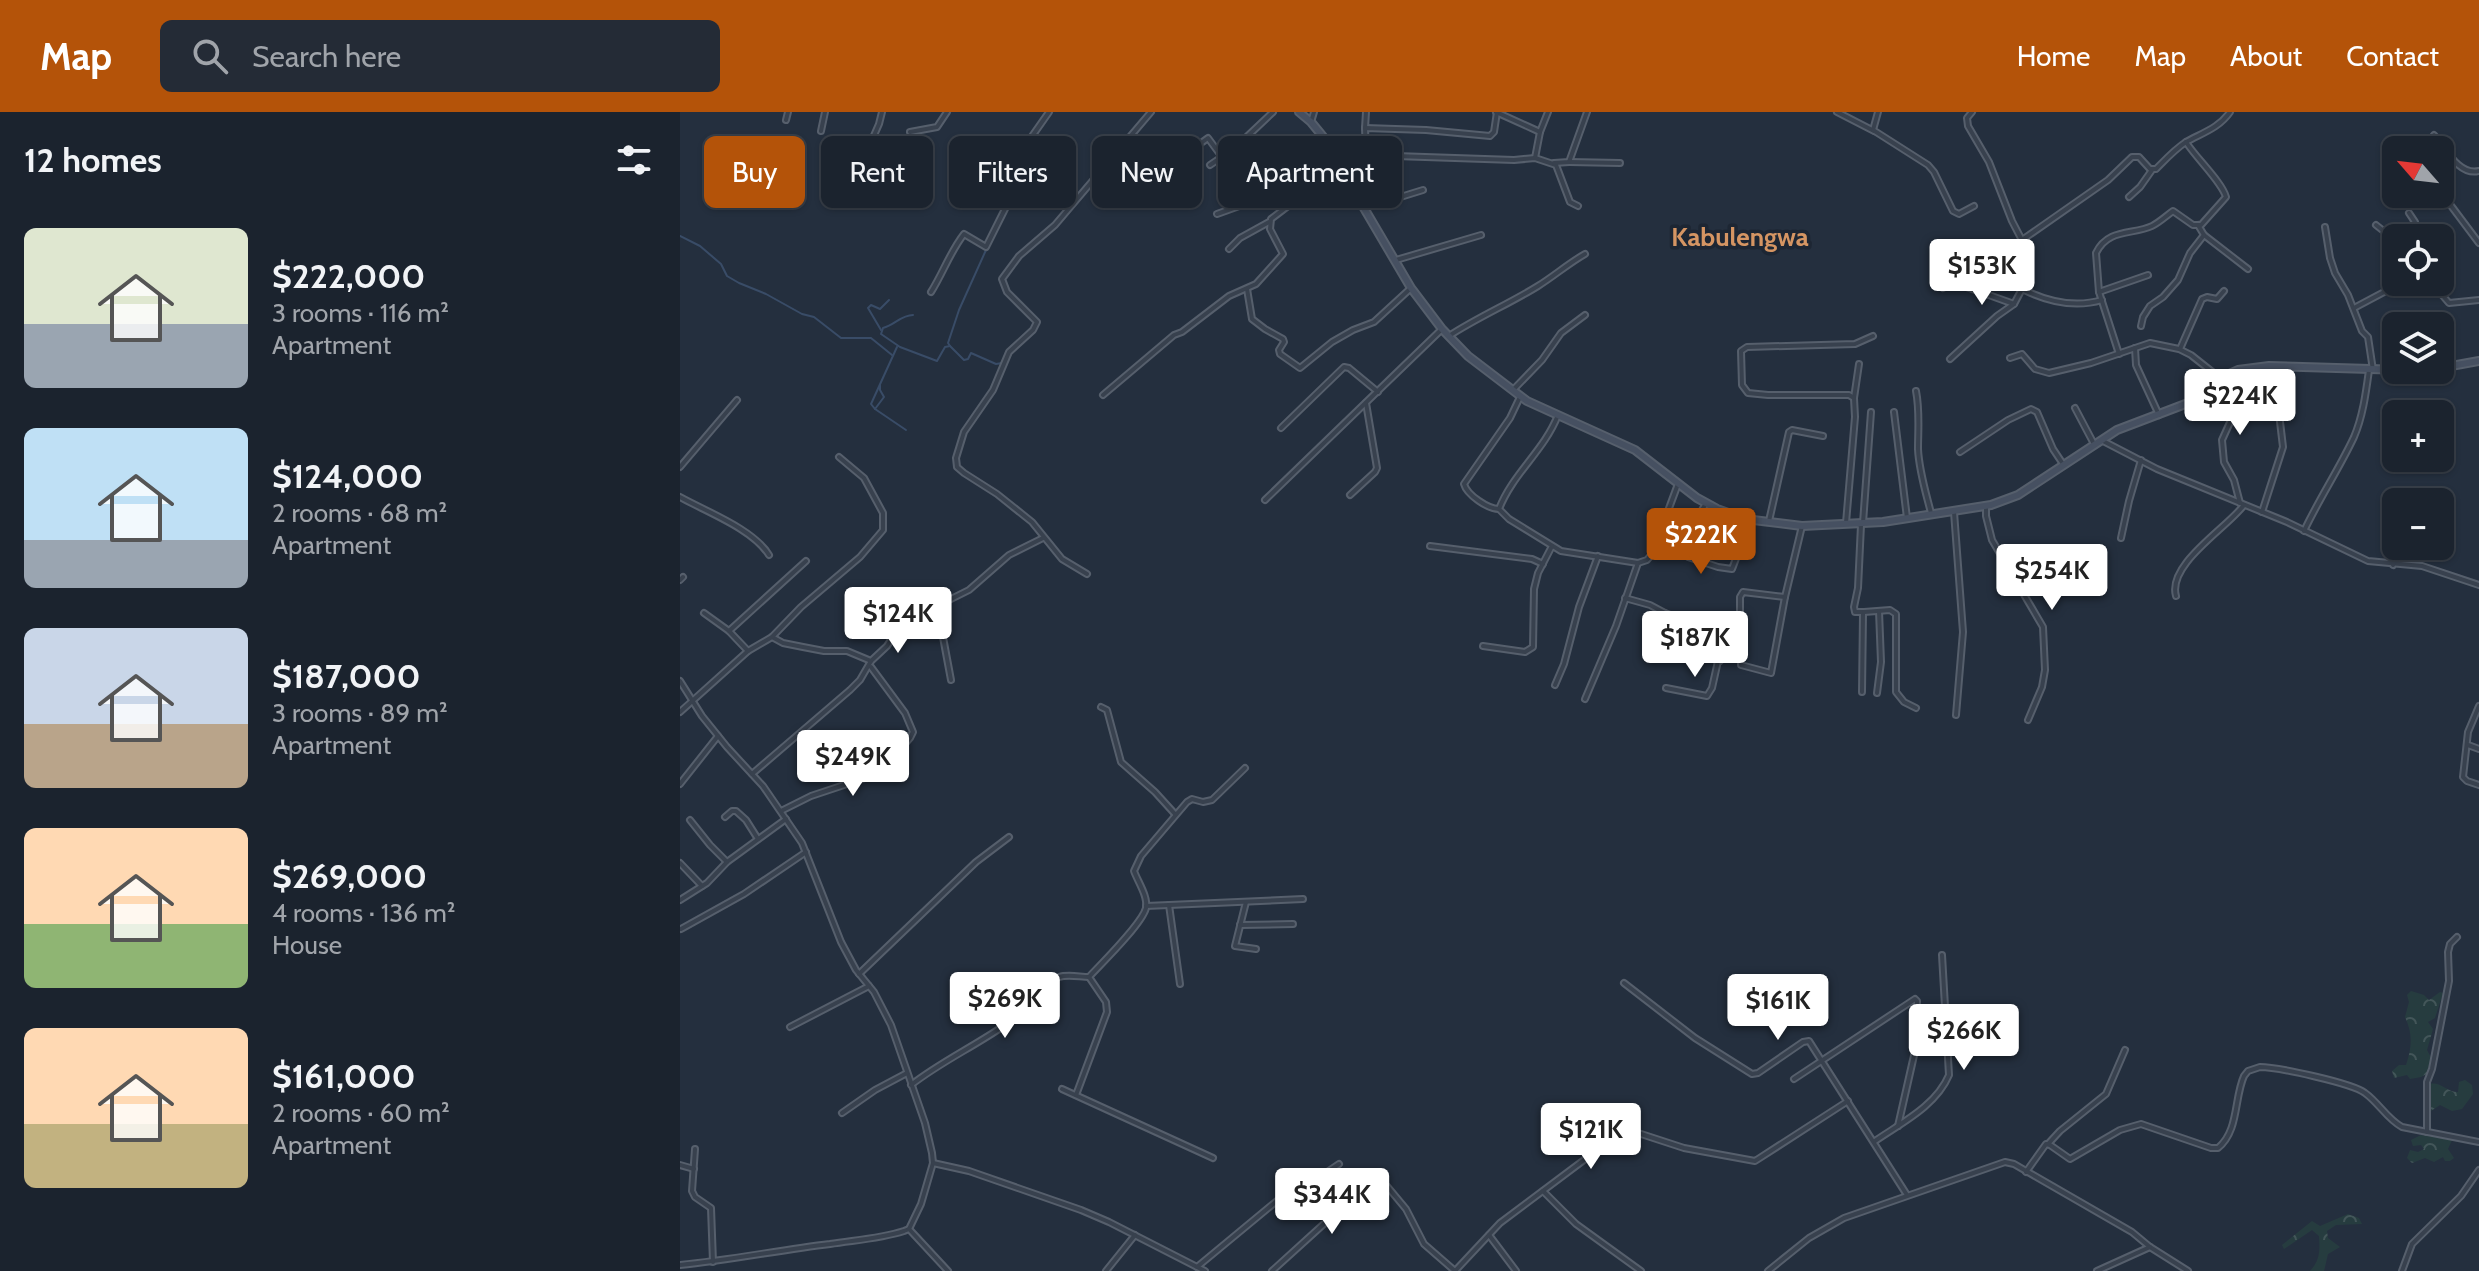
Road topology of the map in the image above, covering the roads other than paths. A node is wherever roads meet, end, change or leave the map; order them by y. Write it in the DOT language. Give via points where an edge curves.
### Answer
graph roads {
  1 [pos="788,112"];
  2 [pos="825,112"];
  3 [pos="882,112"];
  4 [pos="947,112"];
  5 [pos="1049,112"];
  6 [pos="1151,112"];
  7 [pos="1273,112"];
  8 [pos="1299,112"];
  9 [pos="1314,112"];
  10 [pos="1366,112"];
  11 [pos="1496,112"];
  12 [pos="1548,112"];
  13 [pos="1587,112"];
  14 [pos="1837,112"];
  15 [pos="1878,112"];
  16 [pos="1972,112"];
  17 [pos="2230,112"];
  18 [pos="786,120"];
  19 [pos="1311,122"];
  20 [pos="1365,128"];
  21 [pos="821,131"];
  22 [pos="1874,131"];
  23 [pos="910,132"];
  24 [pos="1540,132"];
  25 [pos="2434,135"];
  26 [pos="874,136"];
  27 [pos="1246,136"];
  28 [pos="1322,136"];
  29 [pos="1365,136"];
  30 [pos="1202,142"];
  31 [pos="2186,142"];
  32 [pos="1218,152"];
  33 [pos="1402,156"];
  34 [pos="1535,158"];
  35 [pos="1218,160"];
  36 [pos="1569,162"];
  37 [pos="1554,163"];
  38 [pos="1620,163"];
  39 [pos="1210,165"];
  40 [pos="2152,170"];
  41 [pos="2479,171"];
  42 [pos="1423,190"];
  43 [pos="1402,197"];
  44 [pos="2129,197"];
  45 [pos="1578,206"];
  46 [pos="1974,206"];
  47 [pos="1234,208"];
  48 [pos="1285,208"];
  49 [pos="1365,208"];
  50 [pos="2451,208"];
  51 [pos="2409,213"];
  52 [pos="1217,214"];
  53 [pos="1269,222"];
  54 [pos="2413,224"];
  55 [pos="2198,225"];
  56 [pos="2376,225"];
  57 [pos="2325,227"];
  58 [pos="2382,229"];
  59 [pos="1481,235"];
  60 [pos="2204,235"];
  61 [pos="2022,240"];
  62 [pos="2479,243"];
  63 [pos="1229,249"];
  64 [pos="1585,254"];
  65 [pos="1396,260"];
  66 [pos="2248,269"];
  67 [pos="2148,275"];
  68 [pos="1411,288"];
  69 [pos="1943,288"];
  70 [pos="1247,289"];
  71 [pos="2022,289"];
  72 [pos="2224,291"];
  73 [pos="931,292"];
  74 [pos="2099,292"];
  75 [pos="2382,293"];
  76 [pos="2443,296"];
  77 [pos="2102,300"];
  78 [pos="2479,300"];
  79 [pos="2014,304"];
  80 [pos="2354,308"];
  81 [pos="1585,315"];
  82 [pos="2141,326"];
  83 [pos="1442,329"];
  84 [pos="1449,336"];
  85 [pos="1873,336"];
  86 [pos="2135,348"];
  87 [pos="2180,349"];
  88 [pos="2119,354"];
  89 [pos="2010,358"];
  90 [pos="1950,359"];
  91 [pos="2479,361"];
  92 [pos="1859,364"];
  93 [pos="2454,365"];
  94 [pos="2285,366"];
  95 [pos="2249,368"];
  96 [pos="2371,370"];
  97 [pos="2382,370"];
  98 [pos="2220,378"];
  99 [pos="1916,391"];
  100 [pos="1378,392"];
  101 [pos="1512,392"];
  102 [pos="1103,395"];
  103 [pos="1520,397"];
  104 [pos="1854,398"];
  105 [pos="737,400"];
  106 [pos="1366,403"];
  107 [pos="2075,408"];
  108 [pos="1871,412"];
  109 [pos="1894,412"];
  110 [pos="1558,415"];
  111 [pos="2159,415"];
  112 [pos="1281,428"];
  113 [pos="1823,436"];
  114 [pos="2098,442"];
  115 [pos="1960,452"];
  116 [pos="839,457"];
  117 [pos="2141,460"];
  118 [pos="2065,466"];
  119 [pos="680,467"];
  120 [pos="1678,484"];
  121 [pos="1350,495"];
  122 [pos="680,497"];
  123 [pos="1265,500"];
  124 [pos="1706,503"];
  125 [pos="2242,504"];
  126 [pos="1986,506"];
  127 [pos="1499,509"];
  128 [pos="1954,509"];
  129 [pos="2262,512"];
  130 [pos="1931,513"];
  131 [pos="1907,518"];
  132 [pos="1745,519"];
  133 [pos="1769,523"];
  134 [pos="1846,523"];
  135 [pos="1859,523"];
  136 [pos="1802,526"];
  137 [pos="2304,531"];
  138 [pos="1044,538"];
  139 [pos="2121,538"];
  140 [pos="1430,546"];
  141 [pos="1552,546"];
  142 [pos="769,555"];
  143 [pos="1598,556"];
  144 [pos="2395,560"];
  145 [pos="806,561"];
  146 [pos="1638,563"];
  147 [pos="1543,564"];
  148 [pos="2393,565"];
  149 [pos="1087,574"];
  150 [pos="2479,585"];
  151 [pos="2176,596"];
  152 [pos="1785,597"];
  153 [pos="1625,598"];
  154 [pos="937,605"];
  155 [pos="1879,611"];
  156 [pos="1863,612"];
  157 [pos="704,613"];
  158 [pos="1665,613"];
  159 [pos="1740,617"];
  160 [pos="1729,630"];
  161 [pos="729,631"];
  162 [pos="772,637"];
  163 [pos="1483,646"];
  164 [pos="748,651"];
  165 [pos="1718,661"];
  166 [pos="871,663"];
  167 [pos="951,680"];
  168 [pos="680,681"];
  169 [pos="1555,685"];
  170 [pos="1666,688"];
  171 [pos="1862,692"];
  172 [pos="1877,693"];
  173 [pos="1585,699"];
  174 [pos="692,701"];
  175 [pos="2479,706"];
  176 [pos="1101,707"];
  177 [pos="1916,708"];
  178 [pos="680,712"];
  179 [pos="1956,715"];
  180 [pos="2028,720"];
  181 [pos="718,736"];
  182 [pos="2468,745"];
  183 [pos="2479,749"];
  184 [pos="1245,768"];
  185 [pos="752,774"];
  186 [pos="680,784"];
  187 [pos="2479,785"];
  188 [pos="781,811"];
  189 [pos="1175,814"];
  190 [pos="725,817"];
  191 [pos="786,819"];
  192 [pos="690,820"];
  193 [pos="1009,837"];
  194 [pos="758,839"];
  195 [pos="806,852"];
  196 [pos="727,862"];
  197 [pos="680,863"];
  198 [pos="702,886"];
  199 [pos="1303,899"];
  200 [pos="680,900"];
  201 [pos="1246,902"];
  202 [pos="1169,905"];
  203 [pos="1146,906"];
  204 [pos="1293,924"];
  205 [pos="1240,925"];
  206 [pos="681,929"];
  207 [pos="2457,937"];
  208 [pos="1256,949"];
  209 [pos="1942,955"];
  210 [pos="859,974"];
  211 [pos="1089,977"];
  212 [pos="1624,983"];
  213 [pos="1180,984"];
  214 [pos="869,986"];
  215 [pos="790,1027"];
  216 [pos="2125,1050"];
  217 [pos="1822,1060"];
  218 [pos="907,1073"];
  219 [pos="1794,1079"];
  220 [pos="911,1085"];
  221 [pos="1062,1089"];
  222 [pos="1076,1095"];
  223 [pos="1848,1101"];
  224 [pos="842,1113"];
  225 [pos="1898,1126"];
  226 [pos="2427,1132"];
  227 [pos="1875,1141"];
  228 [pos="2479,1142"];
  229 [pos="2048,1144"];
  230 [pos="695,1149"];
  231 [pos="1213,1158"];
  232 [pos="933,1163"];
  233 [pos="1339,1164"];
  234 [pos="680,1165"];
  235 [pos="694,1169"];
  236 [pos="2479,1170"];
  237 [pos="2026,1172"];
  238 [pos="1543,1191"];
  239 [pos="1907,1195"];
  240 [pos="909,1229"];
  241 [pos="1135,1235"];
  242 [pos="1489,1235"];
  243 [pos="2150,1247"];
  244 [pos="713,1262"];
  245 [pos="680,1265"];
  246 [pos="1197,1267"];
  247 [pos="948,1271"];
  248 [pos="1106,1271"];
  249 [pos="1205,1271"];
  250 [pos="1272,1271"];
  251 [pos="1455,1271"];
  252 [pos="1516,1271"];
  253 [pos="1641,1271"];
  254 [pos="1768,1271"];
  255 [pos="2097,1271"];
  256 [pos="2188,1271"];
  257 [pos="2402,1271"];
  1 -- 18 [label="street"];
  2 -- 21 [label="street"];
  3 -- 26 [label="street"];
  4 -- 23 [label="street" via="937,127"];
  5 -- 73 [label="street" via="1028,142 1027,165 986,247 964,234"];
  6 -- 138 [label="street" via="1002,279 1007,292 1037,322 1009,352 993,390 959,441 957,467 1020,512"];
  7 -- 27 [label="street"];
  8 -- 19 [label="street"];
  9 -- 19 [label="street"];
  10 -- 20 [label="street"];
  11 -- 20 [label="street" via="1490,136"];
  11 -- 24 [label="street"];
  12 -- 24 [label="street"];
  13 -- 36 [label="street"];
  14 -- 22 [label="street"];
  15 -- 22 [label="street"];
  16 -- 61 [label="street" via="1968,126"];
  17 -- 31 [label="street" via="2212,130"];
  19 -- 28 [label="street"];
  20 -- 29 [label="street"];
  22 -- 46 [label="street" via="1928,165 1953,211 1959,214"];
  24 -- 34 [label="street"];
  25 -- 41 [label="street" via="2461,169"];
  30 -- 32 [label="street" via="1208,138"];
  31 -- 40 [label="street"];
  31 -- 55 [label="street" via="2226,193"];
  33 -- 34 [label="street"];
  34 -- 37 [label="street"];
  35 -- 39 [label="street"];
  36 -- 37 [label="street"];
  36 -- 38 [label="street"];
  37 -- 45 [label="street" via="1570,202"];
  40 -- 44 [label="street"];
  40 -- 61 [label="street" via="2132,157"];
  42 -- 43 [label="street"];
  47 -- 52 [label="street"];
  48 -- 53 [label="street"];
  49 -- 65 [label="street"];
  50 -- 62 [label="street"];
  51 -- 54 [label="street"];
  53 -- 63 [label="street"];
  53 -- 70 [label="street" via="1283,254"];
  55 -- 60 [label="street"];
  55 -- 74 [label="street" via="2173,211 2150,227 2127,230 2105,242 2096,253"];
  56 -- 58 [label="street"];
  57 -- 80 [label="street" via="2335,273"];
  59 -- 65 [label="street"];
  60 -- 66 [label="street"];
  60 -- 82 [label="street" via="2178,280 2150,306"];
  61 -- 71 [label="street" via="2028,265"];
  64 -- 84 [label="street"];
  65 -- 68 [label="street"];
  67 -- 74 [label="street"];
  68 -- 70 [label="street" via="1374,322 1332,342 1302,368 1280,354 1283,339 1252,319"];
  68 -- 83 [label="street"];
  69 -- 79 [label="street" via="1958,284"];
  70 -- 102 [label="street" via="1174,335"];
  71 -- 77 [label="street" via="2065,302"];
  71 -- 79 [label="street"];
  72 -- 87 [label="street" via="2217,299 2202,299"];
  74 -- 77 [label="street"];
  75 -- 80 [label="street"];
  76 -- 78 [label="street" via="2449,303"];
  77 -- 88 [label="street"];
  79 -- 90 [label="street"];
  80 -- 96 [label="street" via="2368,337"];
  81 -- 101 [label="street" via="1561,333"];
  83 -- 84 [label="street"];
  83 -- 100 [label="street"];
  84 -- 101 [label="street"];
  85 -- 104 [label="street" via="1855,344 1741,351 1742,385 1748,393"];
  86 -- 87 [label="street" via="2150,343"];
  86 -- 88 [label="street"];
  86 -- 111 [label="street" via="2136,365"];
  87 -- 98 [label="street"];
  88 -- 89 [label="street" via="2049,373 2035,369 2022,354"];
  91 -- 93 [label="street"];
  92 -- 104 [label="street"];
  94 -- 95 [label="street"];
  94 -- 96 [label="street"];
  94 -- 129 [label="street" via="2278,405 2283,447"];
  95 -- 98 [label="street"];
  95 -- 125 [label="street" via="2222,440 2224,462"];
  96 -- 97 [label="street"];
  96 -- 137 [label="street" via="2354,437"];
  98 -- 111 [label="street" via="2188,403"];
  99 -- 130 [label="street" via="1918,450"];
  100 -- 106 [label="street"];
  100 -- 112 [label="street" via="1344,367"];
  101 -- 103 [label="street"];
  103 -- 110 [label="street"];
  103 -- 127 [label="street" via="1464,484 1469,493"];
  104 -- 134 [label="street"];
  105 -- 119 [label="street"];
  106 -- 121 [label="street" via="1377,468"];
  106 -- 123 [label="street"];
  107 -- 114 [label="street"];
  108 -- 135 [label="street"];
  109 -- 131 [label="street"];
  110 -- 120 [label="street" via="1635,450"];
  110 -- 127 [label="street"];
  111 -- 114 [label="street"];
  113 -- 133 [label="street" via="1789,432"];
  114 -- 117 [label="street"];
  114 -- 118 [label="street"];
  115 -- 118 [label="street" via="2018,414 2033,410"];
  116 -- 162 [label="street" via="864,478 883,513 883,530"];
  117 -- 125 [label="street"];
  117 -- 139 [label="street"];
  118 -- 126 [label="street" via="2012,499"];
  120 -- 124 [label="street"];
  120 -- 146 [label="street" via="1652,554"];
  122 -- 142 [label="street" via="745,533"];
  124 -- 132 [label="street"];
  124 -- 132 [label="street" via="1688,535 1688,557 1732,569"];
  125 -- 129 [label="street"];
  125 -- 151 [label="street" via="2231,521 2191,556 2175,583"];
  126 -- 128 [label="street"];
  126 -- 180 [label="street" via="1992,540 2043,627 2044,679"];
  127 -- 141 [label="street"];
  128 -- 130 [label="street"];
  128 -- 179 [label="street" via="1963,632"];
  129 -- 137 [label="street"];
  130 -- 131 [label="street"];
  131 -- 135 [label="street"];
  132 -- 133 [label="street"];
  133 -- 136 [label="street"];
  134 -- 135 [label="street"];
  134 -- 136 [label="street"];
  135 -- 156 [label="street" via="1854,607"];
  136 -- 152 [label="street"];
  137 -- 148 [label="street" via="2368,561"];
  138 -- 149 [label="street" via="1062,559"];
  138 -- 154 [label="street" via="1009,555 969,590"];
  140 -- 147 [label="street"];
  141 -- 143 [label="street"];
  141 -- 147 [label="street"];
  143 -- 146 [label="street"];
  143 -- 169 [label="street"];
  144 -- 148 [label="street"];
  145 -- 161 [label="street"];
  146 -- 153 [label="street"];
  147 -- 163 [label="street" via="1534,589 1533,647 1525,652"];
  148 -- 150 [label="street" via="2422,566"];
  152 -- 159 [label="street" via="1743,592"];
  152 -- 159 [label="street" via="1771,673 1741,665"];
  153 -- 158 [label="street"];
  153 -- 173 [label="street"];
  154 -- 166 [label="street" via="921,609"];
  154 -- 167 [label="street"];
  155 -- 156 [label="street"];
  155 -- 172 [label="street"];
  155 -- 177 [label="street" via="1896,614 1896,692"];
  156 -- 171 [label="street"];
  157 -- 161 [label="street"];
  158 -- 160 [label="street"];
  158 -- 165 [label="street" via="1658,641"];
  159 -- 160 [label="street" via="1730,618"];
  160 -- 165 [label="street"];
  161 -- 164 [label="street"];
  162 -- 164 [label="street"];
  162 -- 166 [label="street" via="803,647 847,651"];
  164 -- 174 [label="street"];
  165 -- 170 [label="street" via="1707,696"];
  166 -- 185 [label="street" via="850,690"];
  166 -- 188 [label="street" via="905,713 913,732 910,738 880,773"];
  168 -- 174 [label="street"];
  174 -- 178 [label="street"];
  174 -- 181 [label="street"];
  175 -- 182 [label="street"];
  176 -- 189 [label="street" via="1112,722 1121,762"];
  181 -- 185 [label="street"];
  181 -- 186 [label="street"];
  182 -- 183 [label="street"];
  182 -- 187 [label="street" via="2464,779"];
  184 -- 189 [label="street" via="1212,800 1190,800"];
  185 -- 188 [label="street"];
  188 -- 191 [label="street"];
  189 -- 203 [label="street" via="1135,868"];
  190 -- 194 [label="street" via="736,811"];
  191 -- 194 [label="street"];
  191 -- 195 [label="street"];
  192 -- 196 [label="street"];
  193 -- 210 [label="street"];
  194 -- 196 [label="street"];
  195 -- 206 [label="street"];
  195 -- 210 [label="street" via="835,929"];
  196 -- 198 [label="street"];
  197 -- 198 [label="street"];
  198 -- 200 [label="street"];
  199 -- 201 [label="street"];
  201 -- 202 [label="street"];
  201 -- 205 [label="street"];
  202 -- 203 [label="street"];
  202 -- 213 [label="street"];
  203 -- 211 [label="street"];
  204 -- 205 [label="street"];
  205 -- 208 [label="street" via="1235,946"];
  207 -- 226 [label="street" via="2448,952 2449,981 2427,1078"];
  209 -- 225 [label="street" via="1949,1075 1927,1103"];
  210 -- 214 [label="street"];
  211 -- 220 [label="street" via="1056,978 1011,1020"];
  211 -- 222 [label="street" via="1107,1012"];
  212 -- 217 [label="street" via="1752,1074 1805,1041"];
  214 -- 215 [label="street"];
  214 -- 218 [label="street" via="891,1025"];
  216 -- 229 [label="street" via="2106,1094"];
  217 -- 219 [label="street"];
  217 -- 223 [label="street"];
  217 -- 225 [label="street" via="1916,999 1917,1039"];
  218 -- 220 [label="street"];
  218 -- 224 [label="street"];
  220 -- 232 [label="street"];
  221 -- 222 [label="street"];
  222 -- 231 [label="street"];
  223 -- 227 [label="street"];
  223 -- 238 [label="street" via="1751,1162 1635,1132 1622,1134"];
  225 -- 227 [label="street"];
  226 -- 228 [label="street"];
  226 -- 229 [label="street" via="2397,1124 2368,1095 2348,1084 2260,1067 2244,1076 2231,1128 2218,1148 2141,1124 2070,1159"];
  227 -- 239 [label="street"];
  229 -- 237 [label="street"];
  230 -- 235 [label="street"];
  232 -- 240 [label="street"];
  232 -- 241 [label="street" via="1081,1210"];
  233 -- 246 [label="street" via="1284,1195"];
  234 -- 235 [label="street"];
  235 -- 244 [label="street" via="693,1194 711,1208"];
  236 -- 257 [label="street" via="2461,1196 2412,1244"];
  237 -- 239 [label="street" via="2001,1162"];
  237 -- 243 [label="street"];
  238 -- 242 [label="street"];
  238 -- 253 [label="street" via="1576,1224"];
  239 -- 254 [label="street" via="1837,1221"];
  240 -- 244 [label="street"];
  240 -- 247 [label="street"];
  241 -- 246 [label="street"];
  241 -- 248 [label="street"];
  242 -- 251 [label="street"];
  242 -- 252 [label="street"];
  243 -- 255 [label="street"];
  243 -- 256 [label="street"];
  244 -- 245 [label="street"];
  246 -- 249 [label="street"];
  250 -- 251 [label="street" via="1381,1179 1406,1209 1424,1244"];
}
